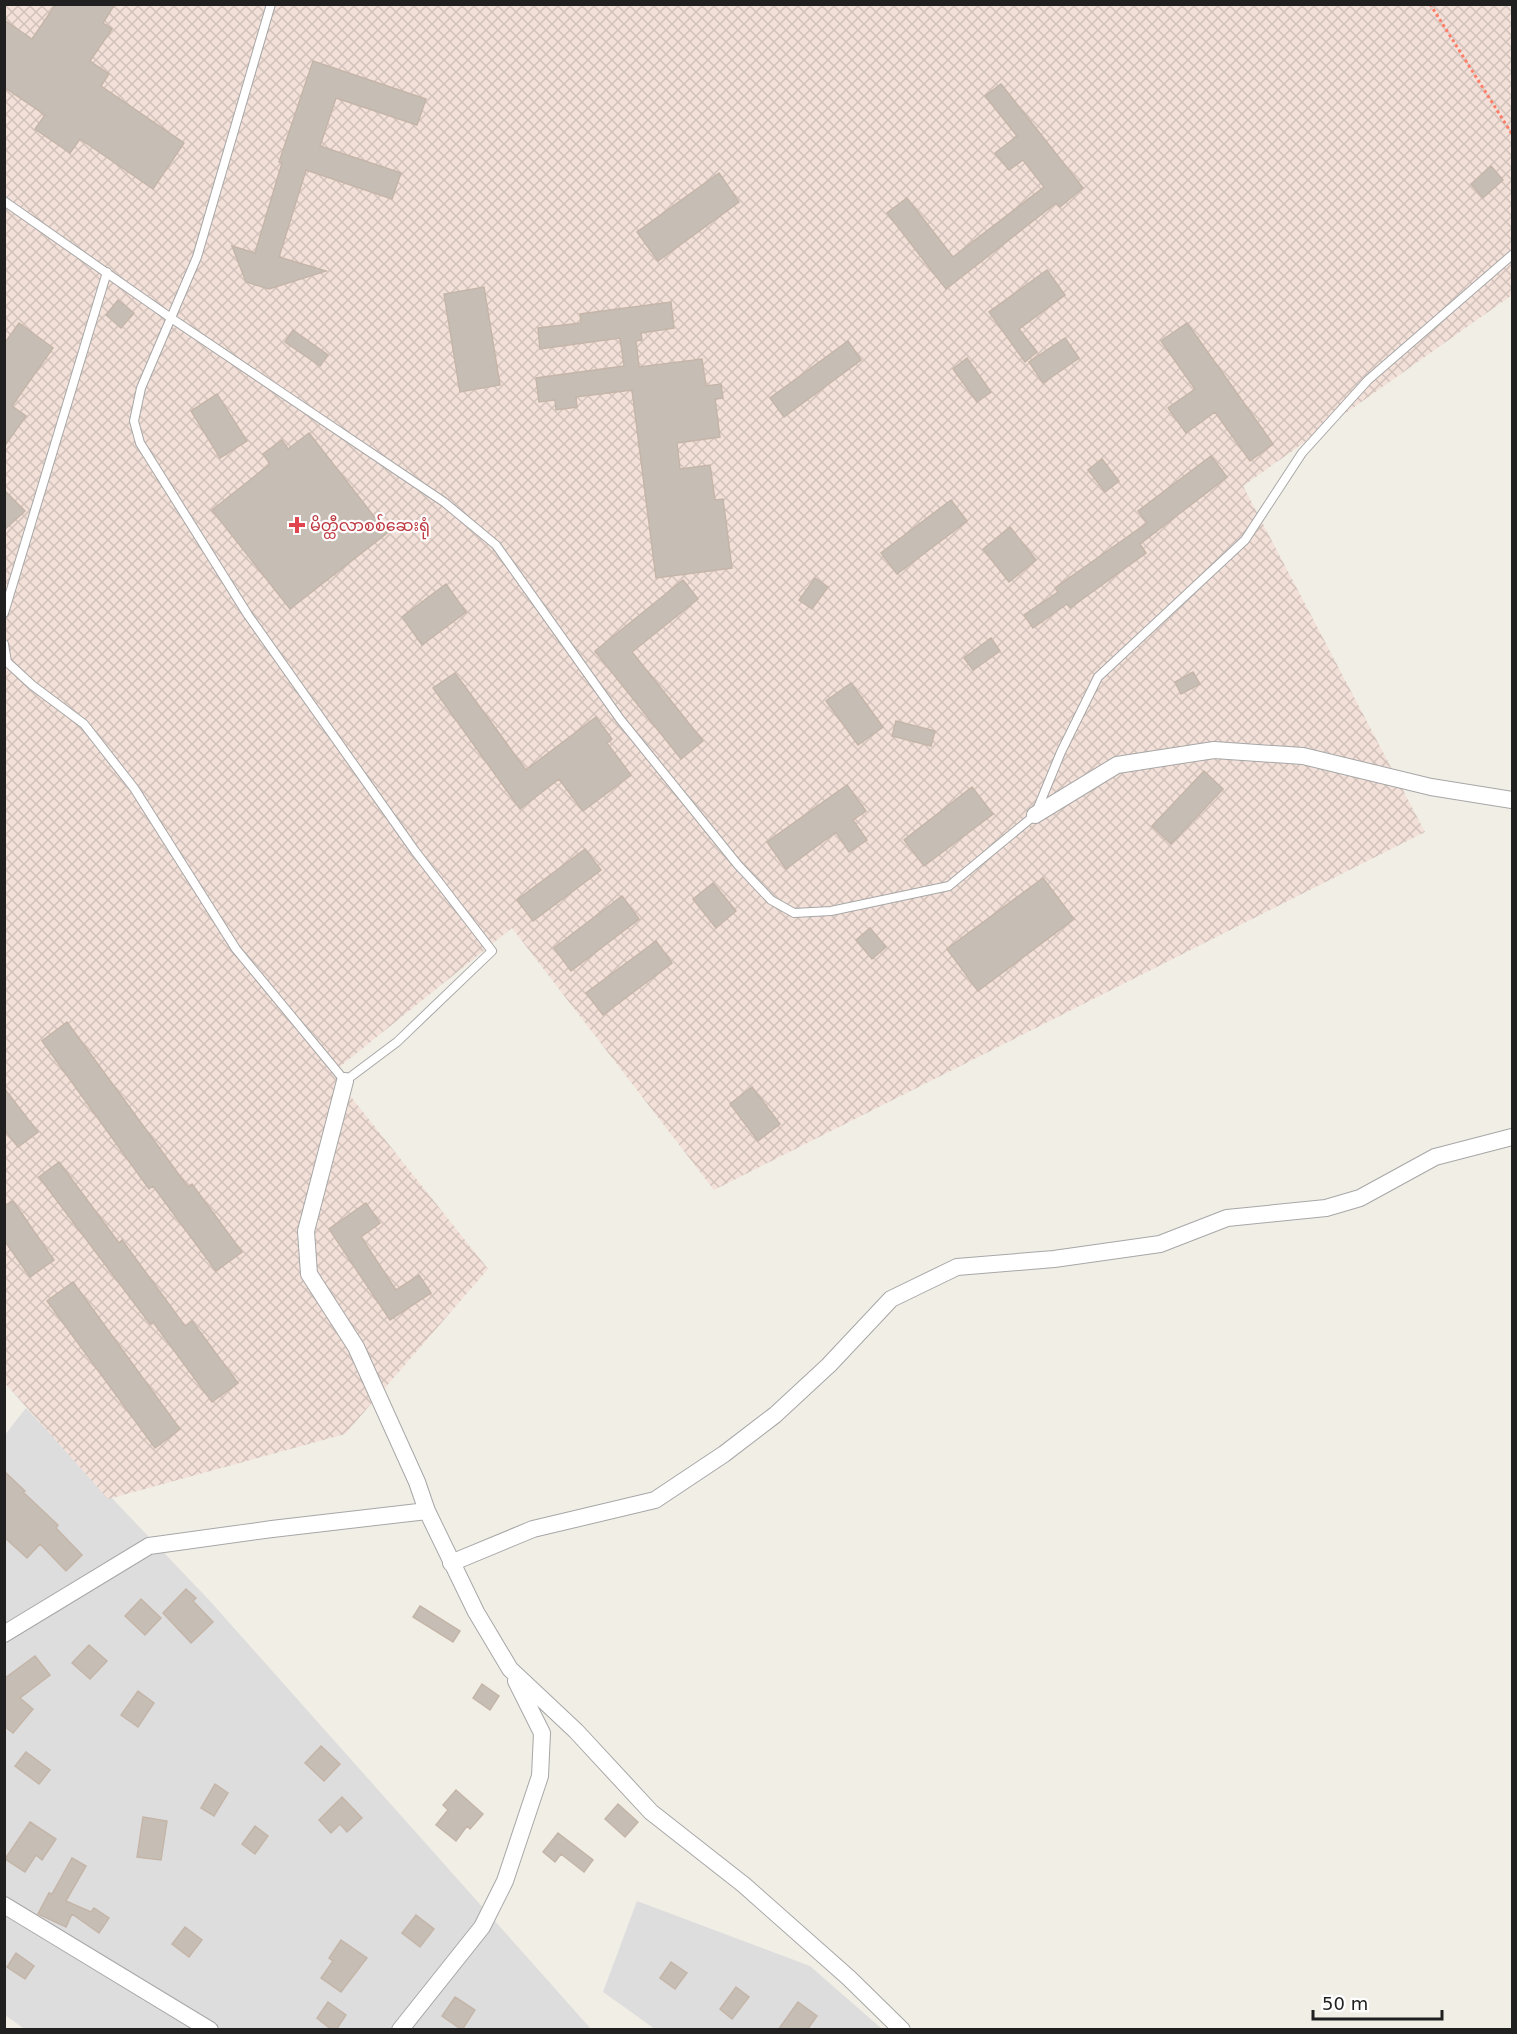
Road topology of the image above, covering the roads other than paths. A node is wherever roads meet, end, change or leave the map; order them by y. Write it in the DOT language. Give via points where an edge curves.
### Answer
graph roads {
  1 [pos="271,4"];
  2 [pos="4,201"];
  3 [pos="1512,255"];
  4 [pos="107,272"];
  5 [pos="171,318"];
  6 [pos="4,614"];
  7 [pos="4,644"];
  8 [pos="1512,800"];
  9 [pos="1035,815"];
  10 [pos="345,1081"];
  11 [pos="1512,1137"];
  12 [pos="427,1511"];
  13 [pos="451,1563"];
  14 [pos="4,1634"];
  15 [pos="510,1669"];
  16 [pos="4,1905"];
  17 [pos="210,2030"];
  18 [pos="400,2030"];
  19 [pos="902,2030"];
  1 -- 5 [label="lane" via="197,257"];
  2 -- 4 [label="lane"];
  3 -- 9 [label="lane" via="1368,380 1302,453 1245,540 1098,678"];
  4 -- 5 [label="lane"];
  4 -- 6 [label="lane"];
  5 -- 9 [label="lane" via="444,502 496,545 620,719 771,900 794,913 831,911 949,886"];
  5 -- 10 [label="lane" via="141,388 134,421 140,443 248,615 415,851 492,951 397,1042"];
  7 -- 10 [label="lane" via="7,662 92,733 134,788 236,949"];
  8 -- 9 [label="street" via="1431,787 1303,756 1214,750 1117,765"];
  10 -- 12 [label="street" via="306,1231 309,1274 356,1347"];
  11 -- 13 [label="street" via="1435,1157 1360,1198 1326,1208 1227,1218 1160,1244 957,1267 891,1299 775,1415 655,1500 533,1529"];
  12 -- 13 [label="street"];
  12 -- 14 [label="street" via="149,1546"];
  13 -- 15 [label="street"];
  15 -- 18 [label="street" via="542,1733 540,1776 505,1881 482,1927"];
  15 -- 19 [label="street" via="576,1731 651,1812 744,1886"];
  16 -- 17 [label="street"];
}
